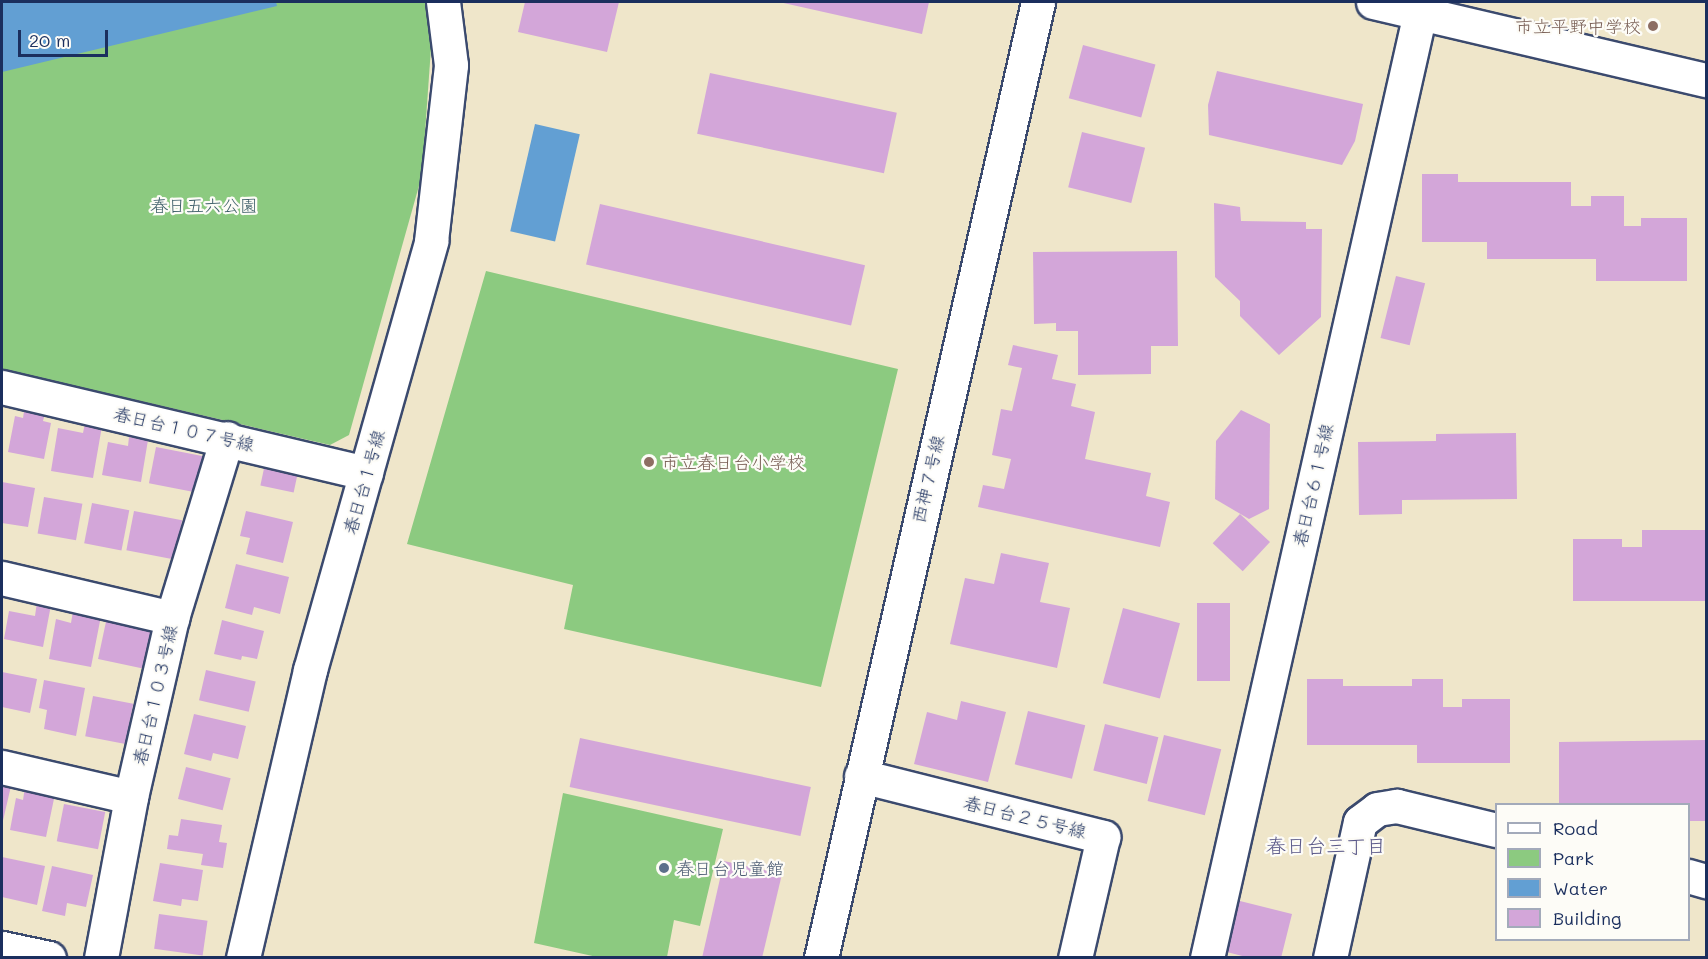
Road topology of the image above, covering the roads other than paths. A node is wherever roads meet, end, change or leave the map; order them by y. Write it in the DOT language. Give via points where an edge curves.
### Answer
graph roads {
  1 [pos="442,2"];
  2 [pos="1038,2"];
  3 [pos="1373,2"];
  4 [pos="1420,13"];
  5 [pos="1707,80"];
  6 [pos="2,387"];
  7 [pos="227,438"];
  8 [pos="366,473"];
  9 [pos="2,578"];
  10 [pos="172,618"];
  11 [pos="2,767"];
  12 [pos="861,776"];
  13 [pos="131,797"];
  14 [pos="1495,830"];
  15 [pos="1690,876"];
  16 [pos="1707,880"];
  17 [pos="2,948"];
  18 [pos="50,957"];
  19 [pos="101,957"];
  20 [pos="243,957"];
  21 [pos="821,957"];
  22 [pos="1075,957"];
  23 [pos="1207,957"];
  24 [pos="1330,957"];
  1 -- 8 [label="street, 春日台１号線" via="451,65 432,241"];
  2 -- 12 [label="street, 西神７号線"];
  3 -- 4 [label="street"];
  4 -- 5 [label="street"];
  4 -- 23 [label="street, 春日台６１号線"];
  6 -- 7 [label="street, 春日台１０７号線"];
  7 -- 8 [label="street, 春日台１０７号線"];
  7 -- 10 [label="street, 春日台１０３号線"];
  8 -- 20 [label="street, 春日台１号線" via="310,670"];
  9 -- 10 [label="street"];
  10 -- 13 [label="street, 春日台１０３号線"];
  11 -- 13 [label="street"];
  12 -- 21 [label="street, 西神７号線"];
  12 -- 22 [label="street, 春日台２５号線" via="1103,837"];
  13 -- 19 [label="street, 春日台１０３号線"];
  14 -- 24 [label="street" via="1397,806 1377,809 1360,822"];
  15 -- 16 [label="street"];
  17 -- 18 [label="street"];
}
